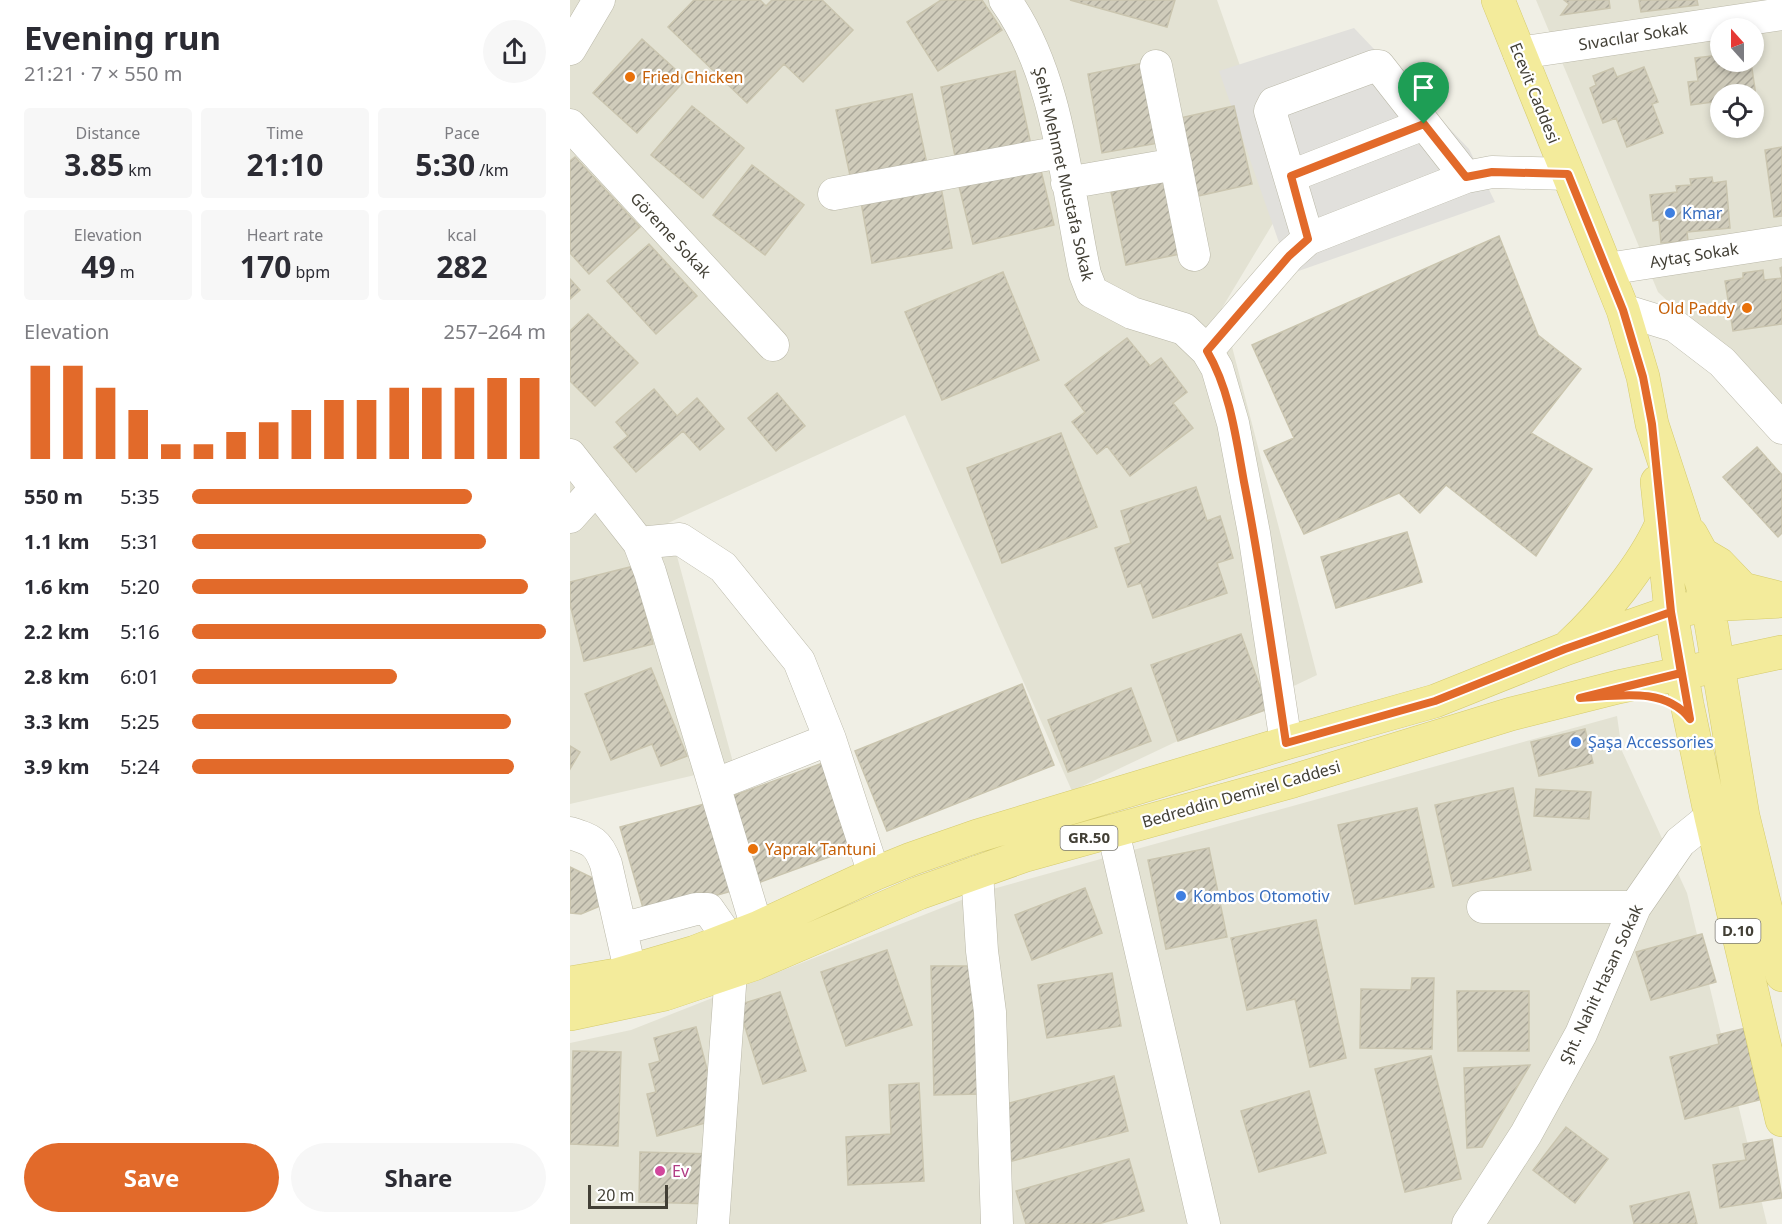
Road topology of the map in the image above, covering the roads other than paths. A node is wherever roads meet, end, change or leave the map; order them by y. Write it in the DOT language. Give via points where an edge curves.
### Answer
graph roads {
  1 [pos="599,0"];
  2 [pos="1005,0"];
  3 [pos="1498,0"];
  4 [pos="1782,14"];
  5 [pos="570,49"];
  6 [pos="1519,53"];
  7 [pos="1156,66"];
  8 [pos="1424,124"];
  9 [pos="570,125"];
  10 [pos="1061,152"];
  11 [pos="1176,164"];
  12 [pos="1568,174"];
  13 [pos="1291,176"];
  14 [pos="1466,177"];
  15 [pos="1067,183"];
  16 [pos="834,194"];
  17 [pos="1308,239"];
  18 [pos="1782,242"];
  19 [pos="1194,255"];
  20 [pos="1607,269"];
  21 [pos="1623,310"];
  22 [pos="773,345"];
  23 [pos="1207,351"];
  24 [pos="1782,428"];
  25 [pos="570,455"];
  26 [pos="596,488"];
  27 [pos="570,517"];
  28 [pos="1673,524"];
  29 [pos="639,543"];
  30 [pos="1782,599"];
  31 [pos="1708,605"];
  32 [pos="1671,612"];
  33 [pos="1565,649"];
  34 [pos="1782,653"];
  35 [pos="1718,665"];
  36 [pos="1681,673"];
  37 [pos="1580,698"];
  38 [pos="1726,709"];
  39 [pos="1690,719"];
  40 [pos="830,739"];
  41 [pos="1286,743"];
  42 [pos="714,785"];
  43 [pos="1711,817"];
  44 [pos="1113,831"];
  45 [pos="570,833"];
  46 [pos="977,872"];
  47 [pos="874,874"];
  48 [pos="1483,907"];
  49 [pos="1635,907"];
  50 [pos="621,928"];
  51 [pos="743,933"];
  52 [pos="630,970"];
  53 [pos="731,972"];
  54 [pos="1782,975"];
  55 [pos="570,983"];
  56 [pos="570,1014"];
  57 [pos="1782,1120"];
  58 [pos="713,1224"];
  59 [pos="997,1224"];
  60 [pos="1204,1224"];
  61 [pos="1468,1224"];
  1 -- 5 [label="street"];
  2 -- 10 [label="street, Şehit Mehmet Mustafa Sokak" via="1030,40 1044,79"];
  3 -- 6 [label="main road, Ecevit Caddesi"];
  4 -- 6 [label="street, Sıvacılar Sokak"];
  6 -- 12 [label="main road, Ecevit Caddesi"];
  7 -- 11 [label="street"];
  8 -- 13 [label="street"];
  8 -- 13 [label="street" via="1378,66 1274,103 1270,111"];
  8 -- 14 [label="street"];
  9 -- 22 [label="street, Göreme Sokak"];
  10 -- 15 [label="street, Şehit Mehmet Mustafa Sokak"];
  10 -- 16 [label="street"];
  11 -- 15 [label="street"];
  11 -- 19 [label="street"];
  12 -- 14 [label="street" via="1492,172"];
  12 -- 20 [label="main road, Ecevit Caddesi"];
  13 -- 17 [label="street"];
  14 -- 17 [label="street"];
  15 -- 23 [label="street, Şehit Mehmet Mustafa Sokak" via="1092,292 1132,313 1184,329"];
  17 -- 23 [label="street"];
  18 -- 20 [label="street, Aytaç Sokak"];
  20 -- 21 [label="main road, Ecevit Caddesi"];
  21 -- 24 [label="street" via="1675,326 1722,362"];
  21 -- 28 [label="main road, Ecevit Caddesi" via="1643,377"];
  23 -- 41 [label="street, Şehit Mehmet Mustafa Sokak" via="1217,368 1233,423"];
  25 -- 26 [label="street"];
  26 -- 27 [label="street"];
  26 -- 29 [label="street"];
  28 -- 30 [label="main road" via="1743,589"];
  28 -- 31 [label="main road, Ecevit Caddesi"];
  28 -- 32 [label="main road, Ecevit Caddesi"];
  28 -- 33 [label="main road" via="1654,542 1590,625"];
  29 -- 40 [label="street" via="680,538 723,567 799,661"];
  29 -- 42 [label="street"];
  30 -- 31 [label="main road"];
  31 -- 32 [label="main road"];
  31 -- 35 [label="main road, D.10"];
  32 -- 33 [label="main road, GR.50"];
  32 -- 36 [label="main road, D.10"];
  33 -- 41 [label="main road, Bedreddin Demirel Caddesi / GR.50" via="1435,701"];
  34 -- 35 [label="main road, Bedreddin Demirel Caddesi"];
  34 -- 38 [label="main road" via="1758,661 1738,677 1730,689"];
  35 -- 36 [label="main road, Bedreddin Demirel Caddesi"];
  35 -- 38 [label="main road, D.10"];
  36 -- 37 [label="main road, Bedreddin Demirel Caddesi / GR.50"];
  36 -- 39 [label="main road, D.10"];
  37 -- 39 [label="main road" via="1653,697 1672,702"];
  37 -- 44 [label="main road, Bedreddin Demirel Caddesi / GR.50" via="1500,717"];
  38 -- 54 [label="main road, D.10" via="1743,816"];
  39 -- 43 [label="main road, D.10"];
  40 -- 42 [label="street"];
  40 -- 47 [label="street"];
  41 -- 47 [label="main road, Bedreddin Demirel Caddesi / GR.50" via="977,836"];
  42 -- 51 [label="street"];
  43 -- 49 [label="street, Şht. Nahit Hasan Sokak" via="1680,842"];
  43 -- 57 [label="main road, D.10"];
  44 -- 46 [label="main road, Bedreddin Demirel Caddesi / GR.50"];
  44 -- 60 [label="street"];
  45 -- 50 [label="street" via="593,841 601,850"];
  46 -- 53 [label="main road, Bedreddin Demirel Caddesi / GR.50"];
  46 -- 59 [label="street" via="990,1012"];
  47 -- 51 [label="main road, Bedreddin Demirel Caddesi / GR.50"];
  48 -- 49 [label="street"];
  49 -- 61 [label="street, Şht. Nahit Hasan Sokak" via="1581,1034 1526,1134"];
  50 -- 51 [label="street" via="708,909"];
  50 -- 52 [label="street"];
  51 -- 52 [label="main road, Bedreddin Demirel Caddesi / GR.50" via="695,952"];
  52 -- 55 [label="main road, Bedreddin Demirel Caddesi / GR.50"];
  53 -- 56 [label="main road, Bedreddin Demirel Caddesi / GR.50" via="665,994"];
  53 -- 58 [label="street"];
}
